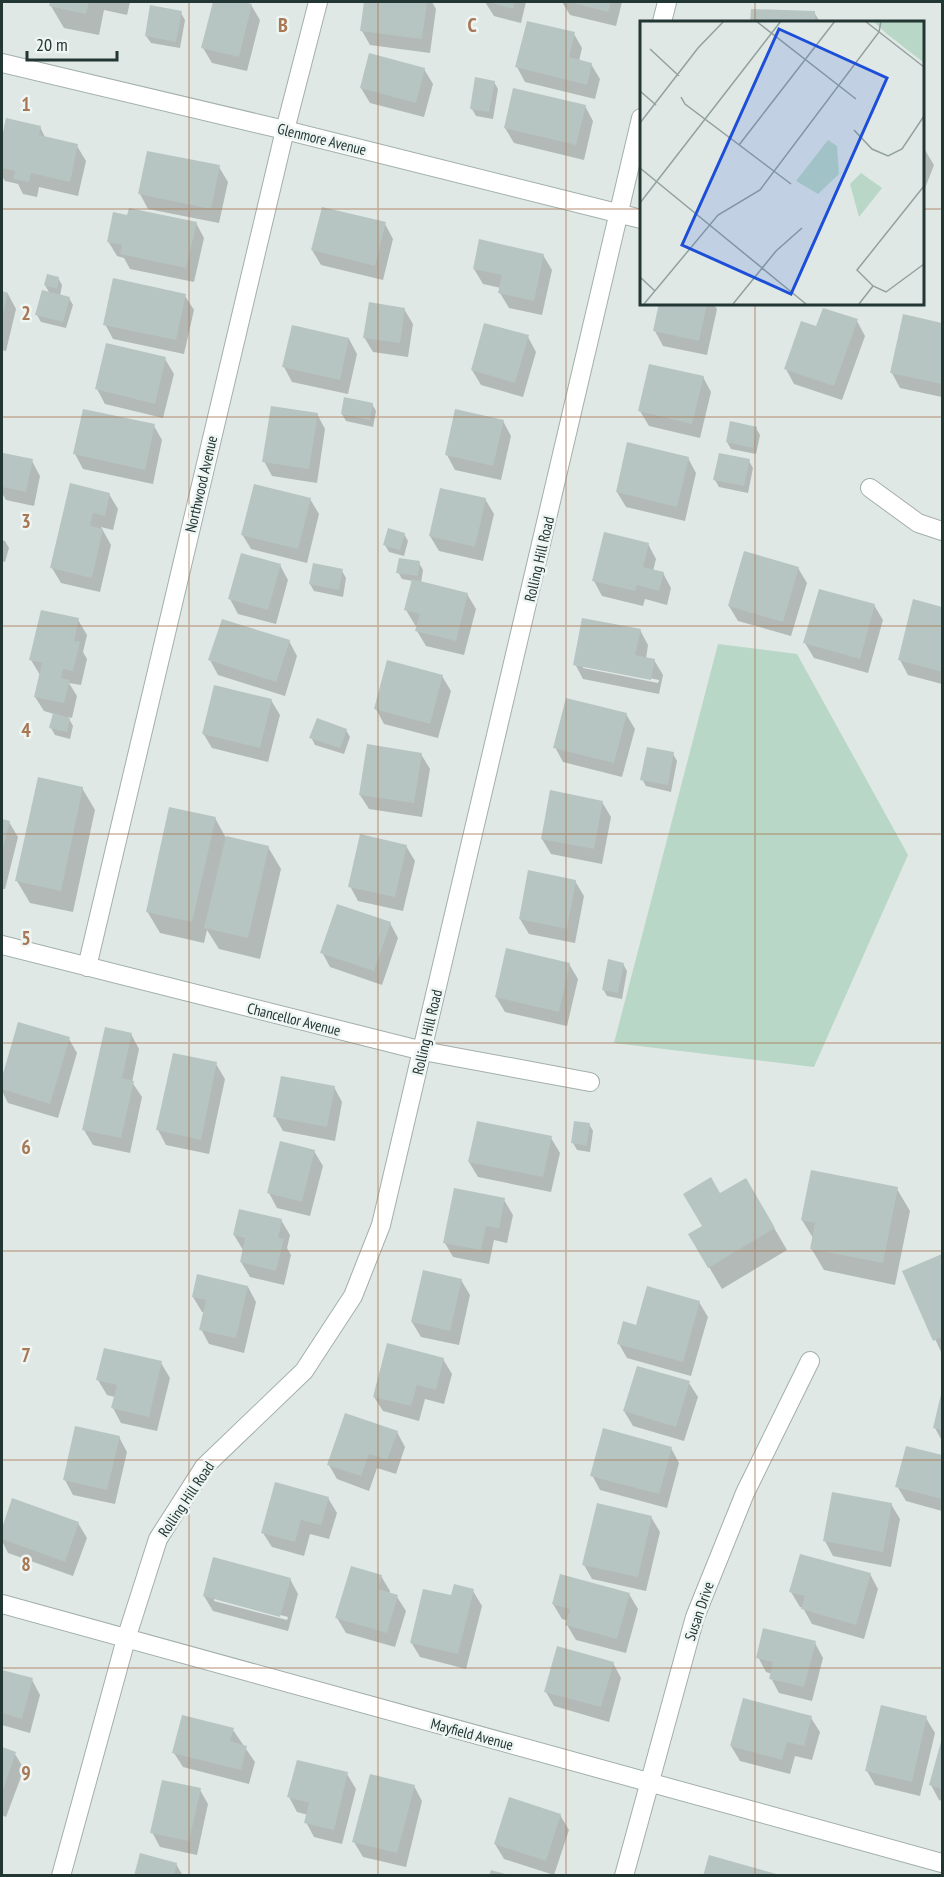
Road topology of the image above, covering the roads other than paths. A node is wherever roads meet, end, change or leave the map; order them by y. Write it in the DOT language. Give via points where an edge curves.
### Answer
graph roads {
  1 [pos="318,2"];
  2 [pos="667,2"];
  3 [pos="662,21"];
  4 [pos="2,63"];
  5 [pos="640,123"];
  6 [pos="285,129"];
  7 [pos="620,214"];
  8 [pos="640,219"];
  9 [pos="870,488"];
  10 [pos="942,531"];
  11 [pos="2,945"];
  12 [pos="87,967"];
  13 [pos="423,1051"];
  14 [pos="590,1082"];
  15 [pos="810,1361"];
  16 [pos="2,1604"];
  17 [pos="126,1639"];
  18 [pos="650,1782"];
  19 [pos="942,1863"];
  20 [pos="61,1875"];
  21 [pos="624,1875"];
  1 -- 6 [label="street, Northwood Avenue"];
  2 -- 3 [label="street"];
  4 -- 6 [label="street, Glenmore Avenue"];
  5 -- 7 [label="street, Rolling Hill Road"];
  6 -- 7 [label="street, Glenmore Avenue"];
  6 -- 12 [label="street, Northwood Avenue"];
  7 -- 8 [label="street, Glenmore Avenue"];
  7 -- 13 [label="street, Rolling Hill Road"];
  9 -- 10 [label="street" via="918,523"];
  11 -- 12 [label="street, Chancellor Avenue"];
  12 -- 13 [label="street, Chancellor Avenue"];
  13 -- 14 [label="street, Chancellor Avenue"];
  13 -- 17 [label="street, Rolling Hill Road" via="381,1225 353,1296 304,1371 204,1467 158,1539"];
  15 -- 18 [label="street, Susan Drive" via="745,1493 695,1617"];
  16 -- 17 [label="street, Mayfield Avenue"];
  17 -- 18 [label="street, Mayfield Avenue"];
  17 -- 20 [label="street, Rolling Hill Road"];
  18 -- 19 [label="street, Mayfield Avenue"];
  18 -- 21 [label="street, Susan Drive"];
}
